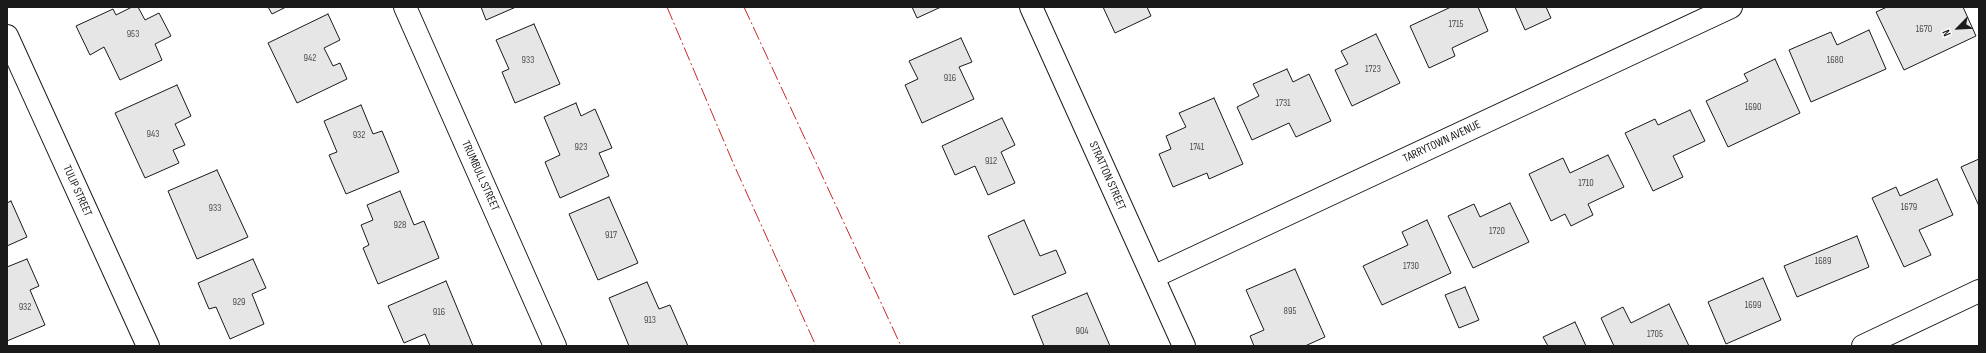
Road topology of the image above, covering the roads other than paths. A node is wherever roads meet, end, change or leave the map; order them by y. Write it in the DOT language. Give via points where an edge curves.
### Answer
graph roads {
  1 [pos="405,7"];
  2 [pos="1030,7"];
  3 [pos="1731,7"];
  4 [pos="7,36"];
  5 [pos="1153,277"];
  6 [pos="1979,291"];
  7 [pos="148,346"];
  8 [pos="555,346"];
  9 [pos="1184,346"];
  10 [pos="1863,346"];
  1 -- 8 [label="street, TRUMBULL STREET"];
  2 -- 5 [label="street, STRATTON STREET"];
  3 -- 5 [label="street, TARRYTOWN AVENUE"];
  4 -- 7 [label="street, TULIP STREET"];
  5 -- 9 [label="street, STRATTON STREET"];
  6 -- 10 [label="street"];
}
